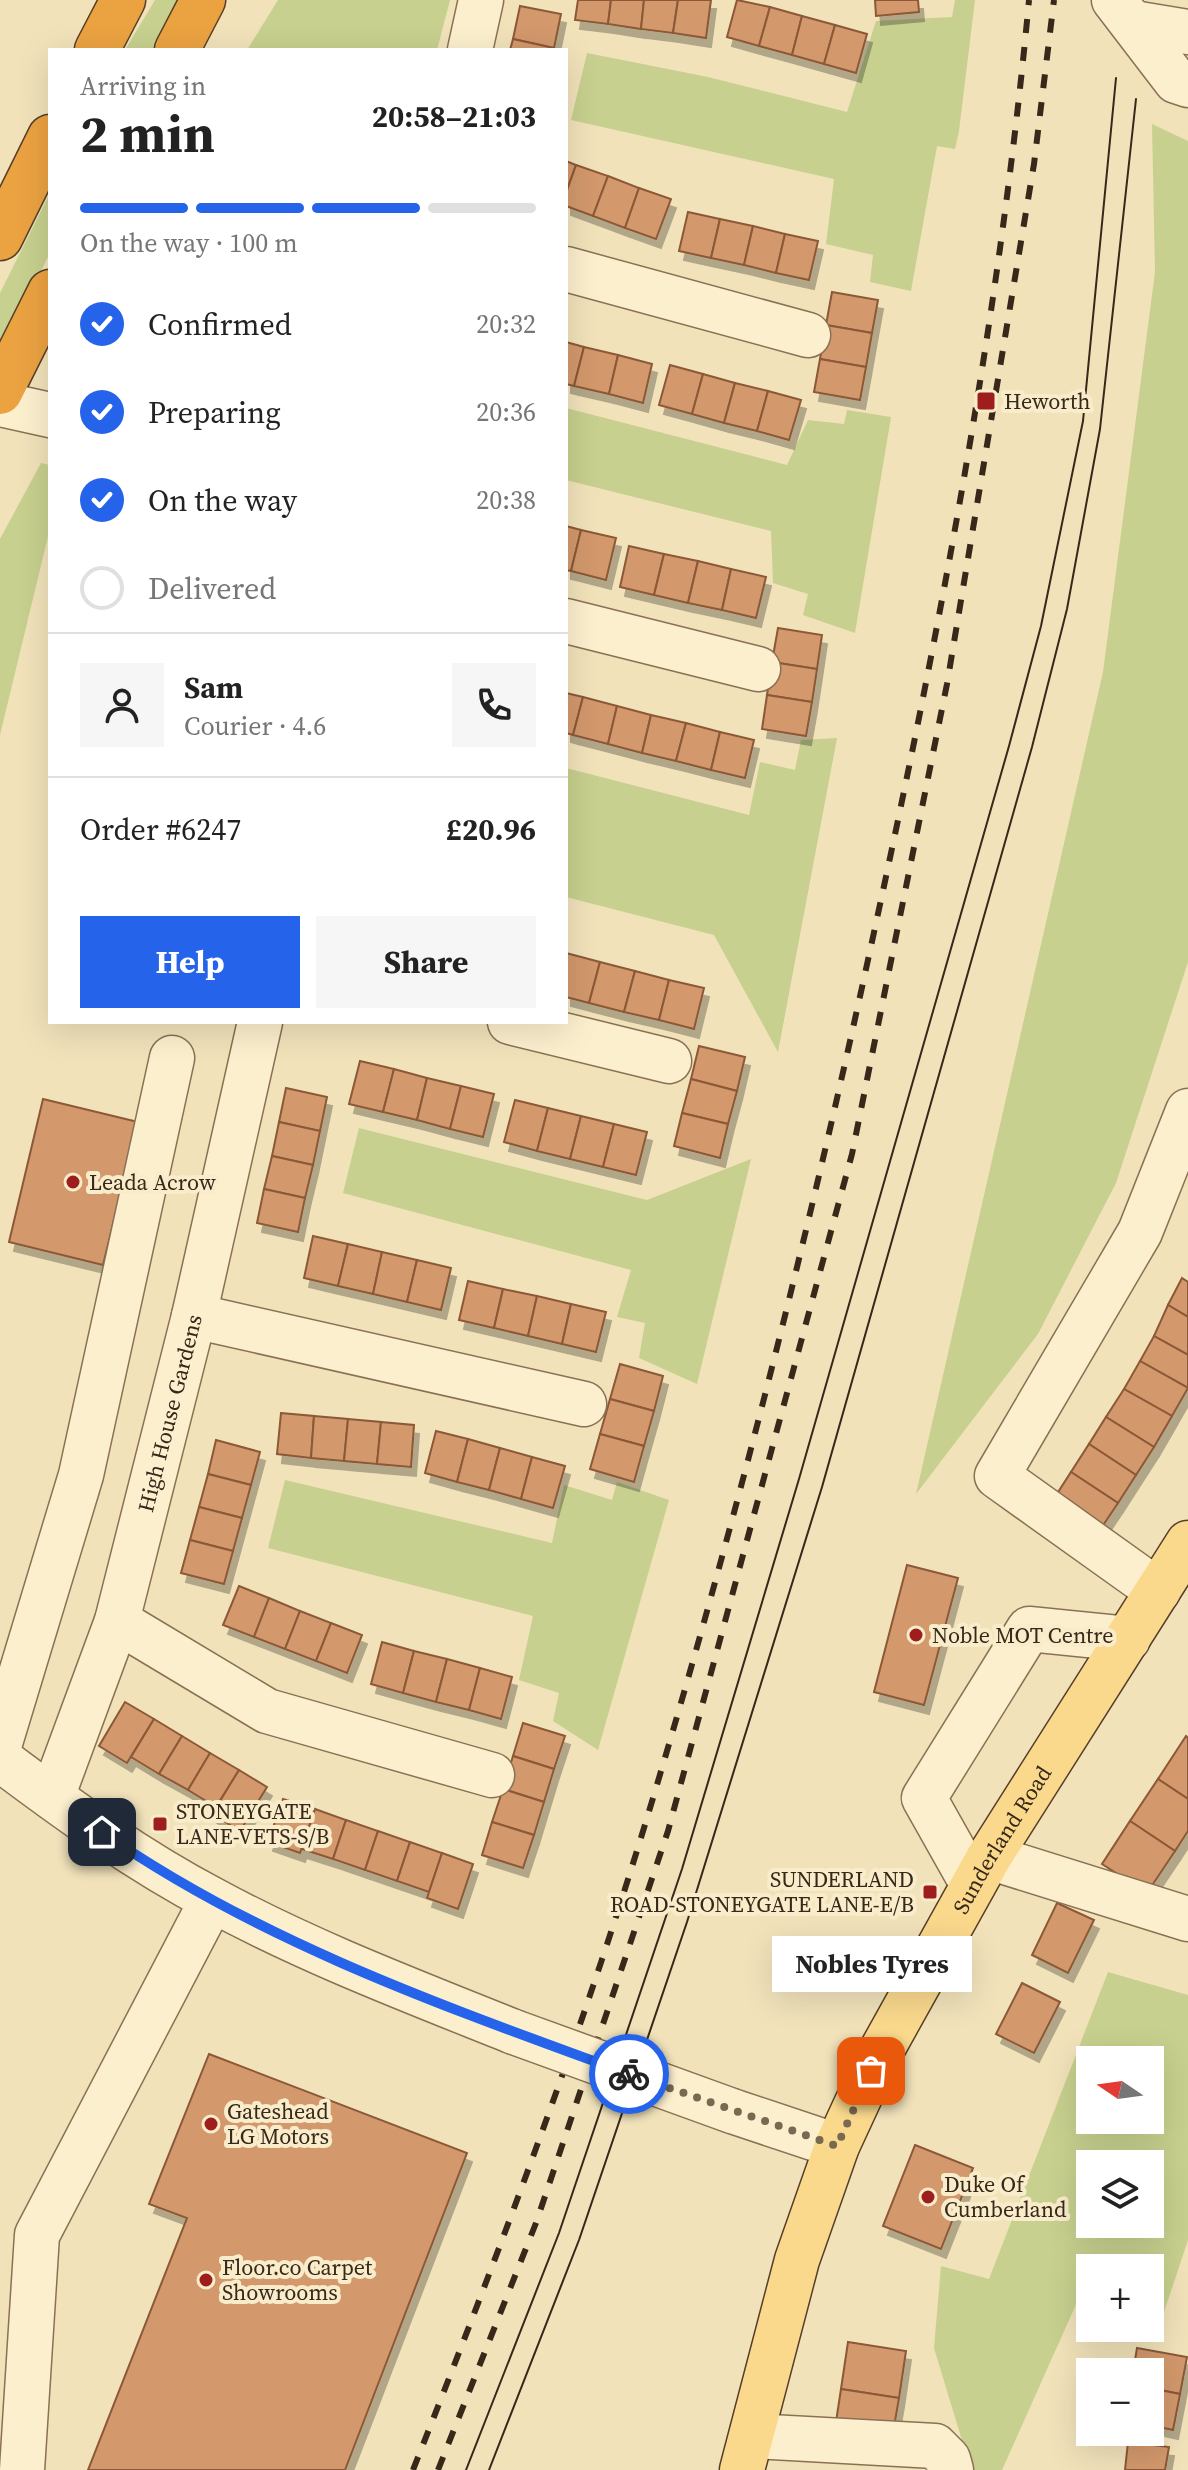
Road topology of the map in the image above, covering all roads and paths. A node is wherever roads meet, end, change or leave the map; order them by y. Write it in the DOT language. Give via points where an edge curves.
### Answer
graph roads {
  1 [pos="123,0"];
  2 [pos="203,0"];
  3 [pos="481,0"];
  4 [pos="1123,11"];
  5 [pos="1188,32"];
  6 [pos="98,48"];
  7 [pos="178,48"];
  8 [pos="470,48"];
  9 [pos="1188,85"];
  10 [pos="48,141"];
  11 [pos="0,238"];
  12 [pos="568,270"];
  13 [pos="48,296"];
  14 [pos="808,335"];
  15 [pos="0,392"];
  16 [pos="0,404"];
  17 [pos="48,415"];
  18 [pos="568,622"];
  19 [pos="758,669"];
  20 [pos="260,1024"];
  21 [pos="518,1024"];
  22 [pos="172,1058"];
  23 [pos="669,1061"];
  24 [pos="1188,1111"];
  25 [pos="194,1316"];
  26 [pos="584,1404"];
  27 [pos="1188,1543"];
  28 [pos="1158,1591"];
  29 [pos="117,1621"];
  30 [pos="1128,1639"];
  31 [pos="0,1743"];
  32 [pos="0,1759"];
  33 [pos="492,1775"];
  34 [pos="52,1797"];
  35 [pos="981,1871"];
  36 [pos="212,1900"];
  37 [pos="1188,1919"];
  38 [pos="837,2146"];
  39 [pos="748,2458"];
  40 [pos="22,2470"];
  41 [pos="951,2470"];
  1 -- 6 [label="highway"];
  2 -- 7 [label="highway"];
  3 -- 8 [label="street"];
  4 -- 5 [label="street"];
  4 -- 9 [label="street" via="1176,81"];
  10 -- 11 [label="highway"];
  12 -- 14 [label="street"];
  13 -- 15 [label="highway"];
  16 -- 17 [label="street"];
  18 -- 19 [label="street"];
  20 -- 25 [label="street, High House Gardens"];
  21 -- 23 [label="street"];
  22 -- 31 [label="street" via="81,1475"];
  24 -- 28 [label="street" via="1140,1232 997,1476"];
  25 -- 26 [label="street"];
  25 -- 29 [label="street, High House Gardens"];
  27 -- 28 [label="main road, Sunderland Road"];
  28 -- 30 [label="main road, Sunderland Road"];
  29 -- 33 [label="street" via="267,1711"];
  29 -- 34 [label="street, High House Gardens"];
  30 -- 35 [label="main road, Sunderland Road"];
  30 -- 35 [label="street" via="1029,1629 924,1798"];
  32 -- 34 [label="street"];
  34 -- 36 [label="street"];
  35 -- 37 [label="street"];
  35 -- 38 [label="main road, Sunderland Road" via="880,2053"];
  36 -- 38 [label="street, bridge" via="314,1950 514,2032"];
  36 -- 40 [label="street" via="37,2235"];
  38 -- 39 [label="main road, Sunderland Road" via="797,2260"];
  39 -- 41 [label="street" via="935,2446"];
}
